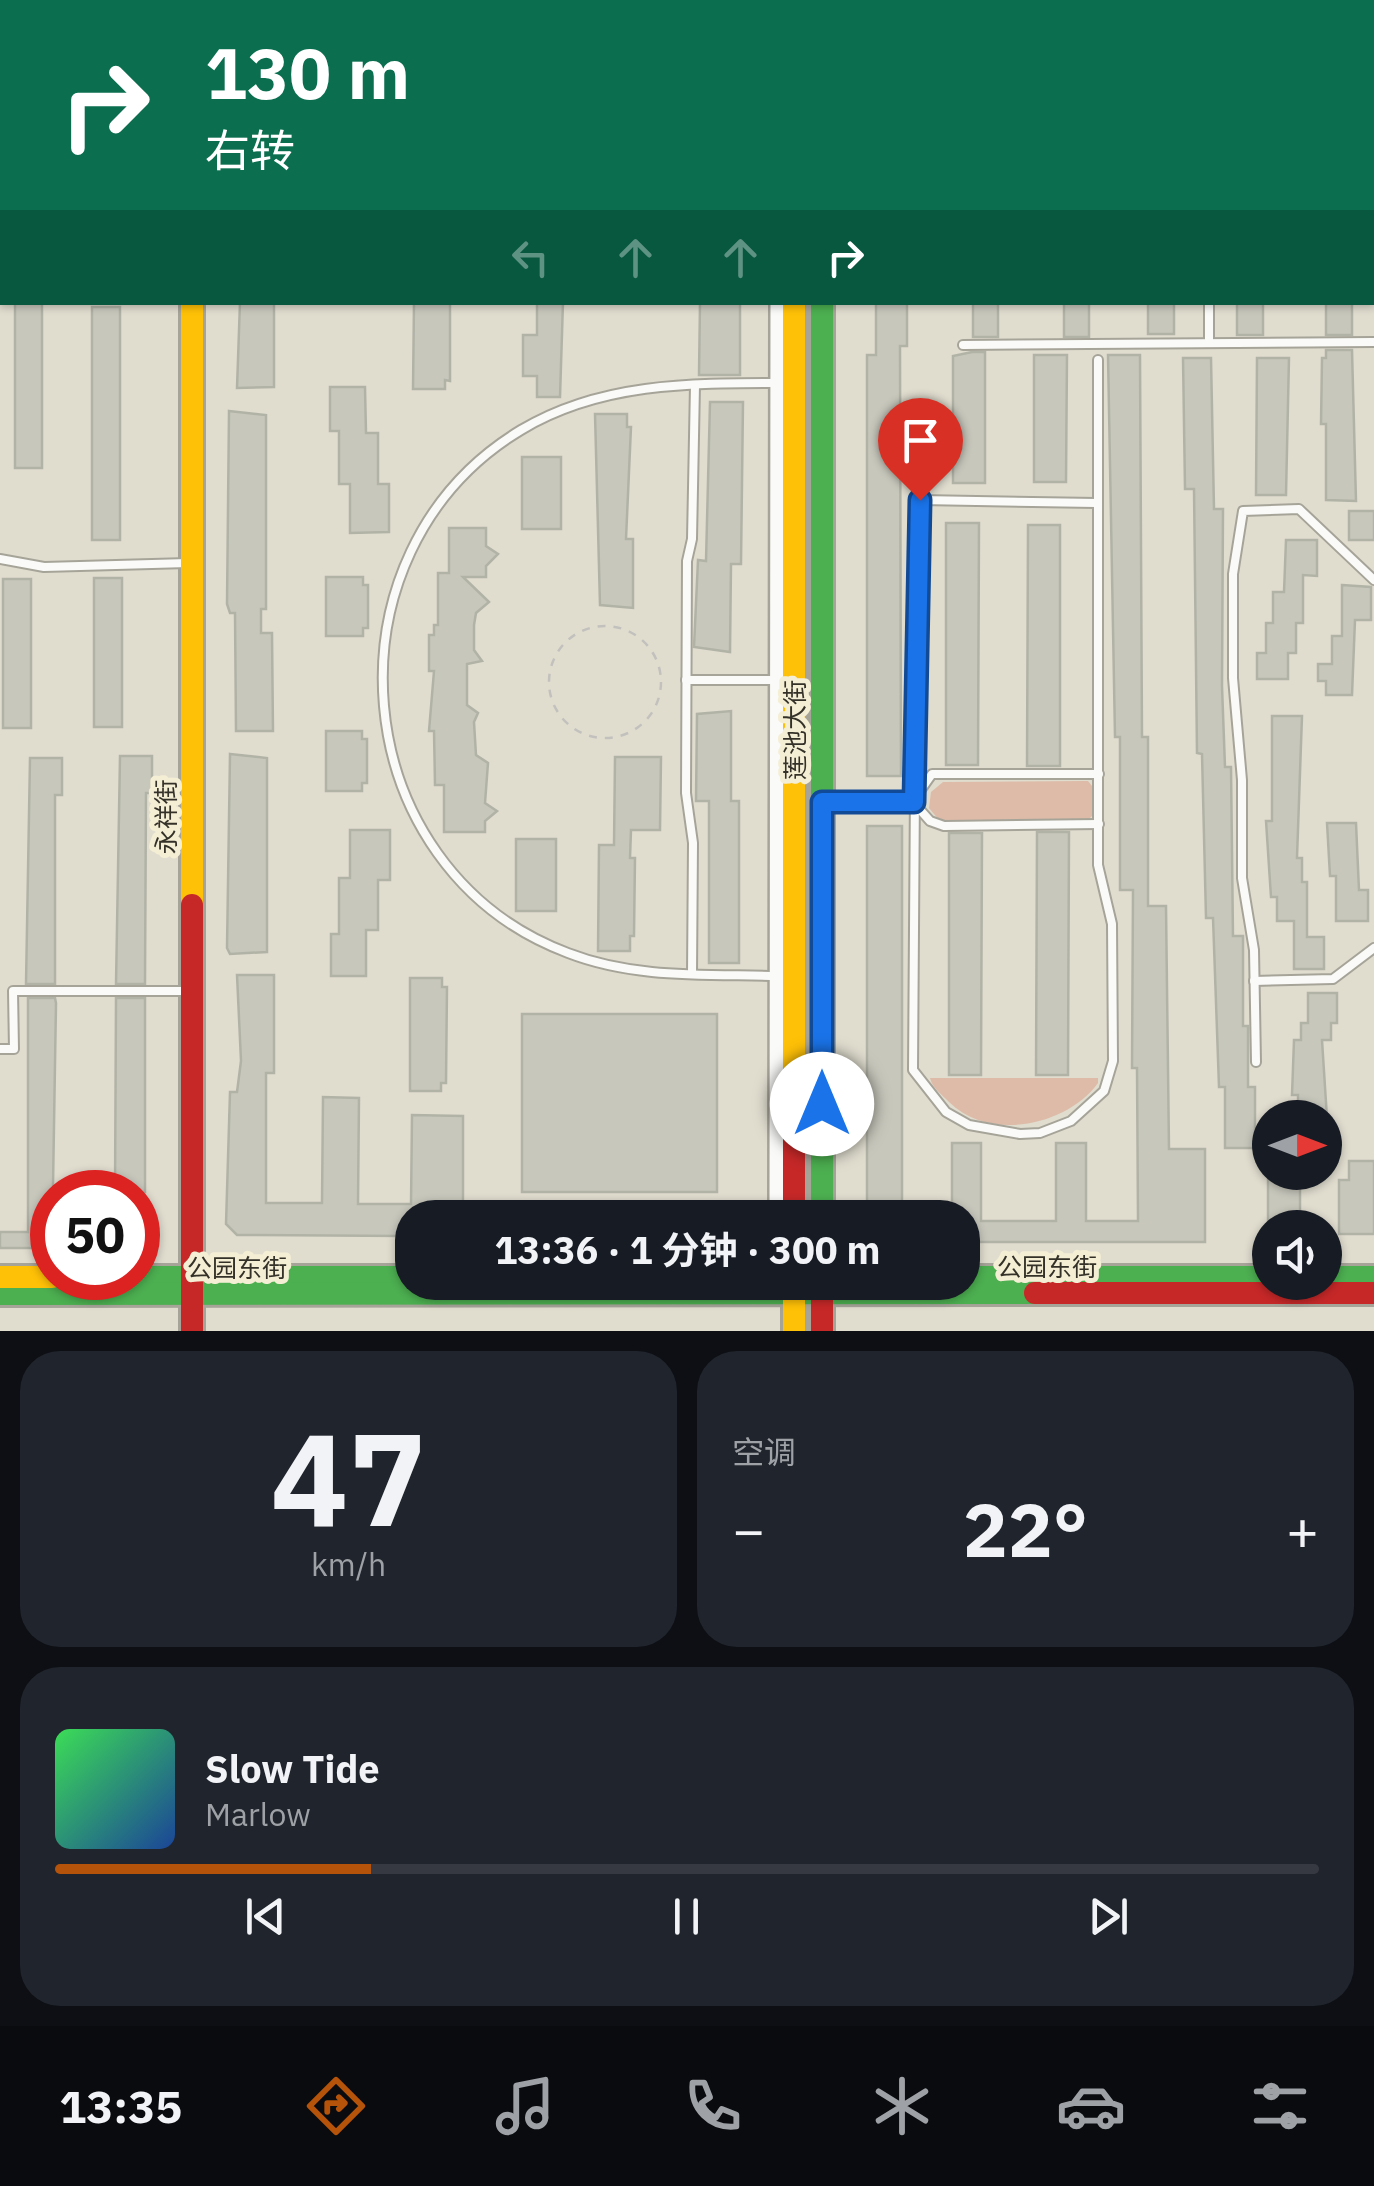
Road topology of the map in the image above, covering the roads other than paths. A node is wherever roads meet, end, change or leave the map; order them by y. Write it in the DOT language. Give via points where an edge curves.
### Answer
graph roads {
  1 [pos="192,305"];
  2 [pos="778,305"];
  3 [pos="794,305"];
  4 [pos="822,305"];
  5 [pos="1209,305"];
  6 [pos="1374,342"];
  7 [pos="1209,343"];
  8 [pos="963,345"];
  9 [pos="1098,360"];
  10 [pos="778,382"];
  11 [pos="695,385"];
  12 [pos="1096,503"];
  13 [pos="0,558"];
  14 [pos="192,563"];
  15 [pos="1374,580"];
  16 [pos="686,680"];
  17 [pos="778,680"];
  18 [pos="1100,774"];
  19 [pos="822,802"];
  20 [pos="914,802"];
  21 [pos="1099,824"];
  22 [pos="1374,948"];
  23 [pos="692,974"];
  24 [pos="777,976"];
  25 [pos="1254,981"];
  26 [pos="192,991"];
  27 [pos="0,1049"];
  28 [pos="1256,1062"];
  29 [pos="777,1200"];
  30 [pos="794,1200"];
  31 [pos="822,1200"];
  32 [pos="1374,1276"];
  33 [pos="0,1277"];
  34 [pos="30,1277"];
  35 [pos="980,1277"];
  36 [pos="1252,1277"];
  37 [pos="1342,1277"];
  38 [pos="395,1278"];
  39 [pos="160,1281"];
  40 [pos="192,1286"];
  41 [pos="395,1287"];
  42 [pos="980,1290"];
  43 [pos="0,1294"];
  44 [pos="1374,1294"];
  45 [pos="794,1300"];
  46 [pos="822,1300"];
  47 [pos="192,1331"];
  48 [pos="794,1331"];
  49 [pos="822,1331"];
  1 -- 14 [label="street, 永祥街"];
  2 -- 10 [label="street"];
  3 -- 30 [label="street, 莲池大街"];
  4 -- 19 [label="street, 莲池大街"];
  5 -- 7 [label="lane"];
  6 -- 7 [label="lane"];
  7 -- 8 [label="lane"];
  9 -- 12 [label="lane"];
  10 -- 11 [label="lane"];
  10 -- 17 [label="street"];
  11 -- 16 [label="lane"];
  11 -- 23 [label="lane" via="616,392 566,407 476,464 441,503 402,572 382,676 386,730 405,795 438,854 474,894 517,928 565,952 617,968"];
  12 -- 18 [label="lane"];
  12 -- 20 [label="lane" via="920,500"];
  13 -- 14 [label="lane" via="44,567"];
  14 -- 26 [label="street, 永祥街"];
  15 -- 25 [label="lane" via="1299,509 1243,511 1233,574 1234,678 1242,878"];
  16 -- 17 [label="lane"];
  16 -- 23 [label="lane"];
  17 -- 24 [label="street"];
  18 -- 20 [label="lane" via="932,774"];
  18 -- 21 [label="lane"];
  19 -- 20 [label="lane"];
  19 -- 31 [label="street, 莲池大街"];
  20 -- 21 [label="lane" via="944,826"];
  20 -- 21 [label="lane" via="913,1070 946,1112 970,1125 1020,1134 1040,1133 1088,1108 1104,1091 1114,1061 1112,924 1100,880"];
  22 -- 25 [label="lane" via="1333,980"];
  23 -- 24 [label="lane"];
  24 -- 29 [label="street"];
  25 -- 28 [label="lane"];
  26 -- 27 [label="lane" via="13,991 14,1049"];
  26 -- 40 [label="street, 永祥街"];
  32 -- 37 [label="street"];
  33 -- 34 [label="street"];
  35 -- 36 [label="street, 公园东街"];
  38 -- 40 [label="street, 公园东街"];
  39 -- 40 [label="street, 公园东街"];
  40 -- 41 [label="street, 公园东街"];
  40 -- 43 [label="street, 公园东街"];
  40 -- 47 [label="street, 永祥街"];
  42 -- 44 [label="street, 公园东街"];
  45 -- 48 [label="street"];
  46 -- 49 [label="street"];
}
